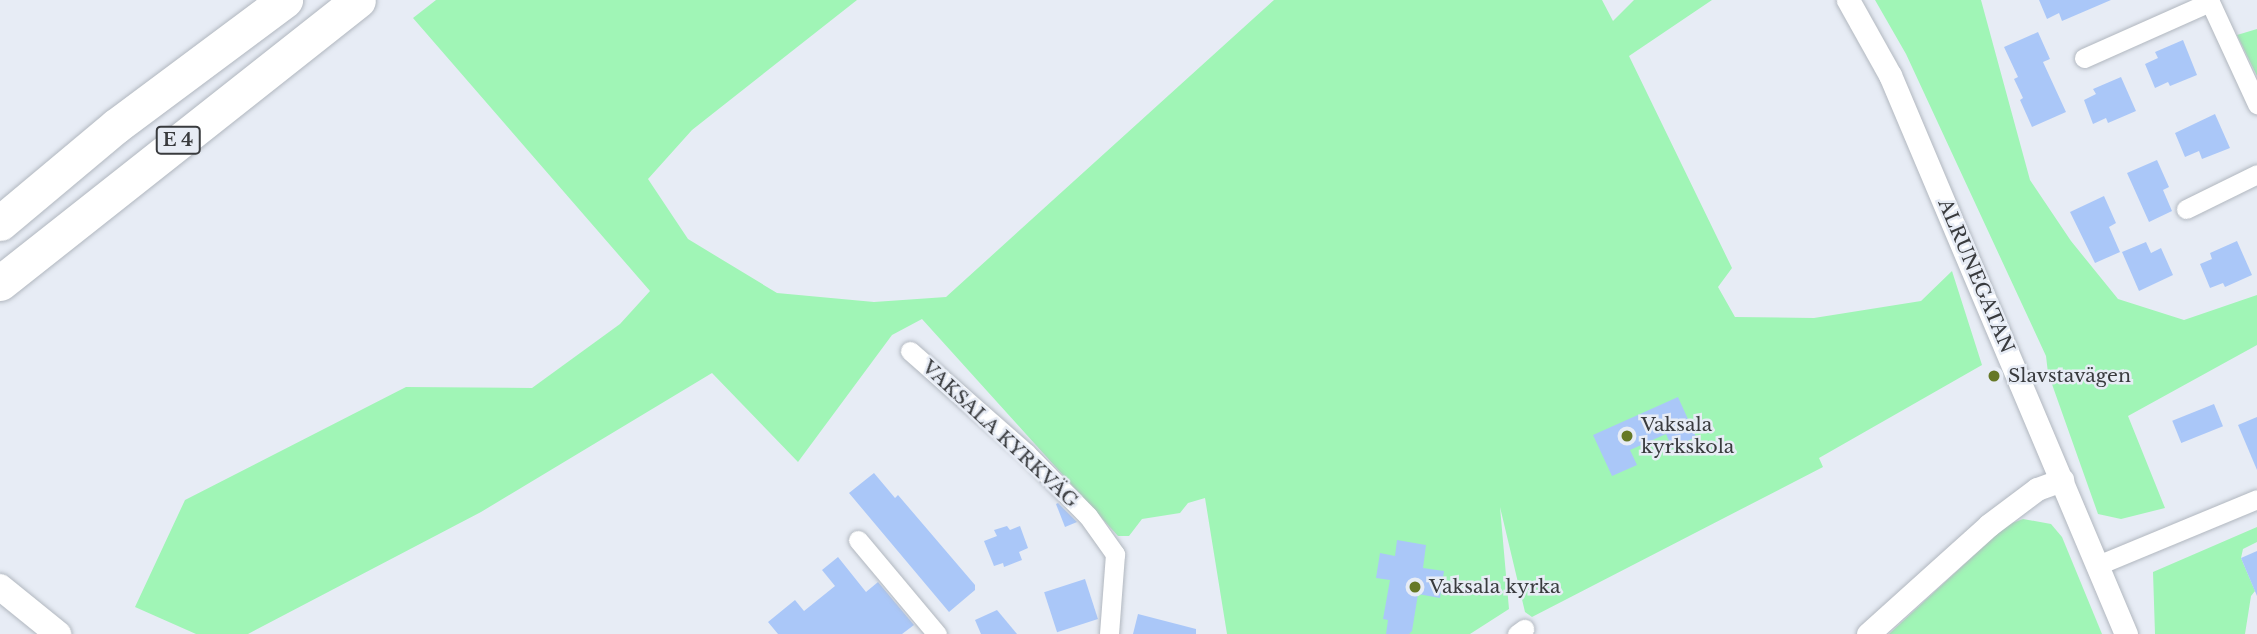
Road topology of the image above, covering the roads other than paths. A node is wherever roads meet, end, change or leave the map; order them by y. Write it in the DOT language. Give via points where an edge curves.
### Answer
graph roads {
  1 [pos="285,0"];
  2 [pos="358,0"];
  3 [pos="1848,0"];
  4 [pos="2209,1"];
  5 [pos="2084,58"];
  6 [pos="2257,104"];
  7 [pos="2257,174"];
  8 [pos="2186,209"];
  9 [pos="0,223"];
  10 [pos="0,283"];
  11 [pos="910,351"];
  12 [pos="2062,480"];
  13 [pos="2257,499"];
  14 [pos="858,540"];
  15 [pos="2098,565"];
  16 [pos="0,587"];
  17 [pos="930,632"];
  18 [pos="58,634"];
  19 [pos="1109,634"];
  20 [pos="1868,634"];
  21 [pos="2126,634"];
  1 -- 9 [label="highway, E 4" via="116,126"];
  2 -- 10 [label="highway, E 4"];
  3 -- 12 [label="street, ALRUNEGATAN" via="1890,75"];
  4 -- 5 [label="street"];
  4 -- 6 [label="street"];
  7 -- 8 [label="street"];
  11 -- 19 [label="street, VAKSALA KYRKVÄG" via="1026,453 1088,516 1115,554"];
  12 -- 15 [label="street, ALRUNEGATAN"];
  12 -- 20 [label="street" via="2037,489 1989,525"];
  13 -- 15 [label="street"];
  14 -- 17 [label="street"];
  15 -- 21 [label="street, ALRUNEGATAN"];
  16 -- 18 [label="main road"];
}
